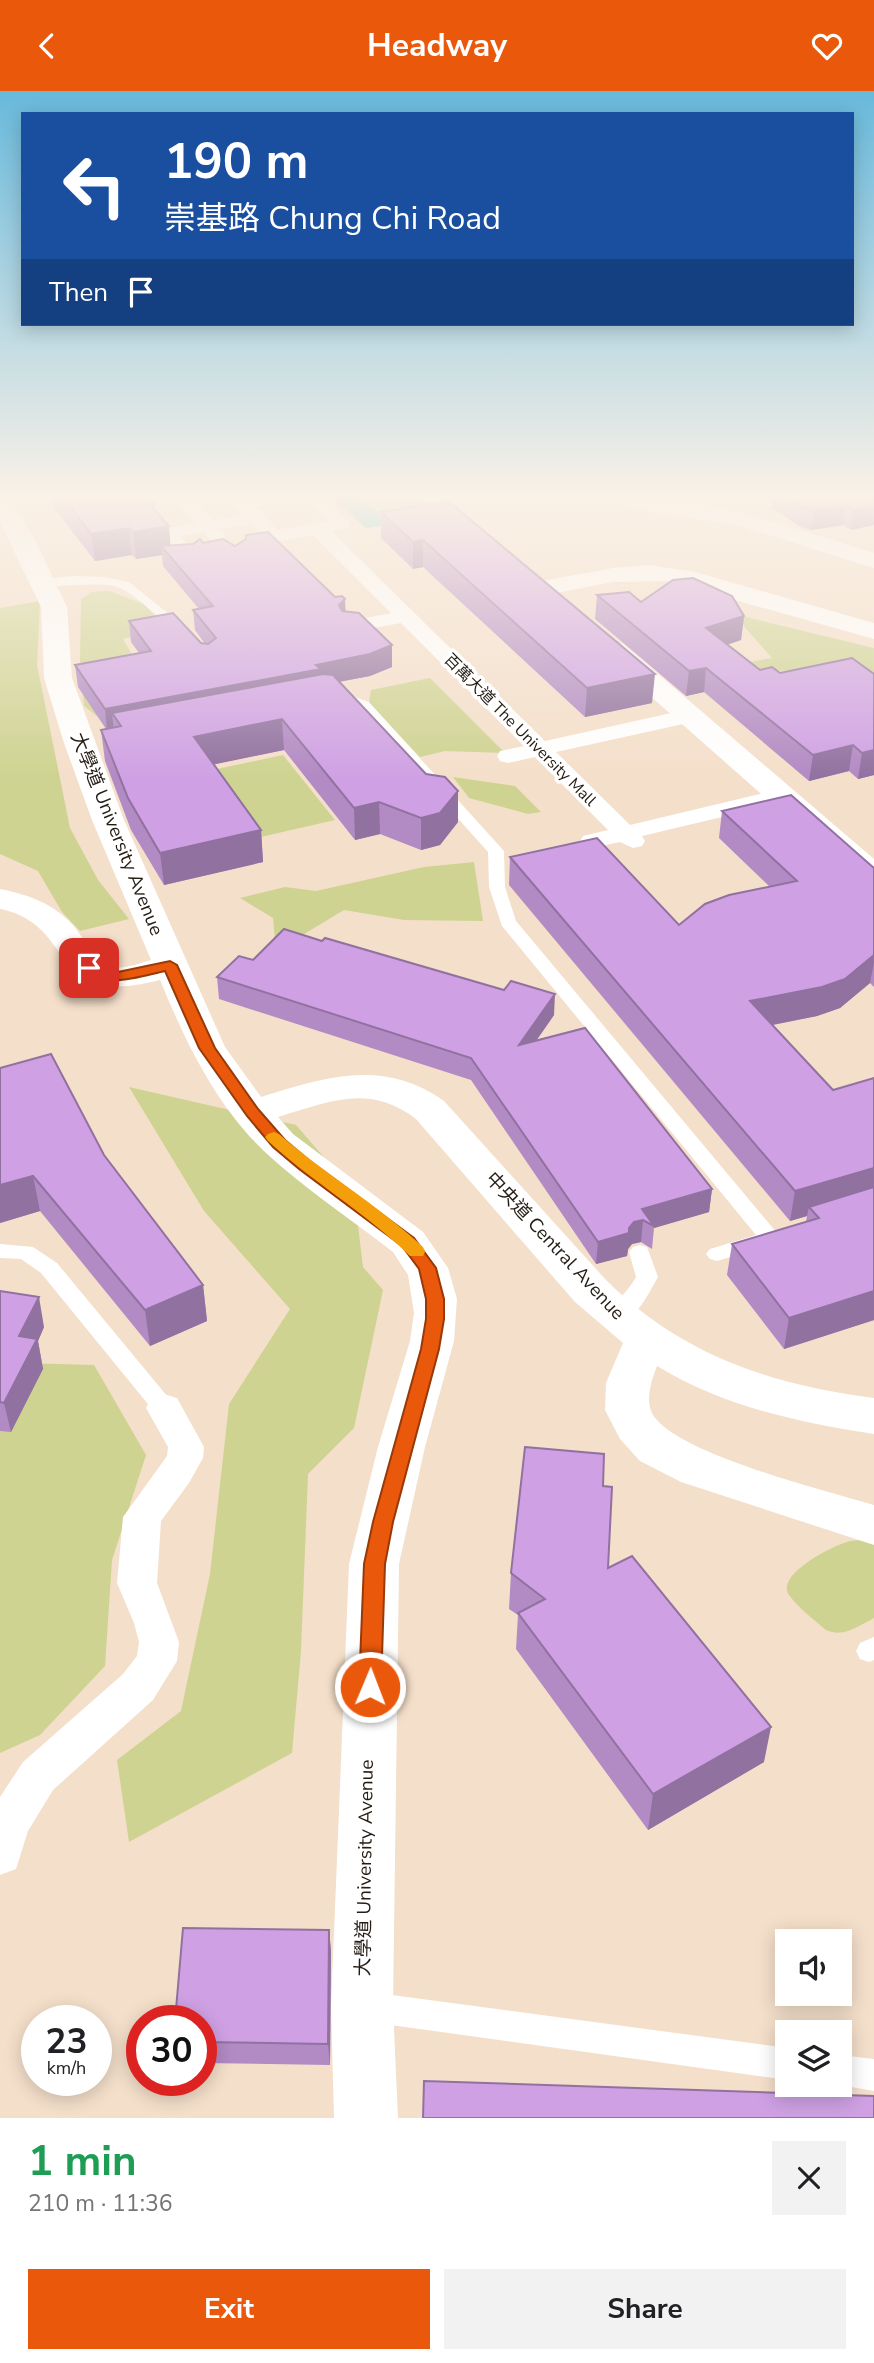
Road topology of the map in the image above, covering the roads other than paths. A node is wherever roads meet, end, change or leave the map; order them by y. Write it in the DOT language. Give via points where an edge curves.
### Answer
graph roads {
  1 [pos="46,589"];
  2 [pos="130,589"];
  3 [pos="378,589"];
  4 [pos="541,589"];
  5 [pos="726,589"];
  6 [pos="405,616"];
  7 [pos="352,626"];
  8 [pos="874,631"];
  9 [pos="192,638"];
  10 [pos="324,697"];
  11 [pos="689,716"];
  12 [pos="540,749"];
  13 [pos="508,756"];
  14 [pos="780,796"];
  15 [pos="628,837"];
  16 [pos="592,841"];
  17 [pos="874,876"];
  18 [pos="0,899"];
  19 [pos="170,965"];
  20 [pos="252,1112"];
  21 [pos="0,1251"];
  22 [pos="640,1252"];
  23 [pos="717,1254"];
  24 [pos="632,1327"];
  25 [pos="164,1408"];
  26 [pos="874,1416"];
  27 [pos="874,1525"];
  28 [pos="0,1854"];
  29 [pos="362,2006"];
  30 [pos="775,2062"];
  31 [pos="852,2072"];
  32 [pos="874,2075"];
  33 [pos="366,2118"];
  1 -- 19 [label="street, 大學道 University Avenue" via="54,607 58,678 86,742 108,820"];
  2 -- 9 [label="lane"];
  3 -- 6 [label="street, 百萬大道 The University Mall"];
  4 -- 11 [label="street"];
  5 -- 8 [label="street"];
  6 -- 7 [label="street"];
  6 -- 12 [label="street, 百萬大道 The University Mall" via="447,670"];
  10 -- 23 [label="lane" via="364,705 496,851 501,908 508,922 777,1236"];
  11 -- 12 [label="street"];
  11 -- 14 [label="street"];
  12 -- 13 [label="street"];
  12 -- 15 [label="street, 百萬大道 The University Mall"];
  14 -- 15 [label="street"];
  14 -- 17 [label="street"];
  15 -- 16 [label="street"];
  18 -- 19 [label="street" via="22,904 46,918 96,971 118,977"];
  19 -- 20 [label="street, 大學道 University Avenue" via="207,1048"];
  20 -- 24 [label="street, 中央道 Central Avenue" via="353,1086 389,1087 414,1096"];
  20 -- 29 [label="street, 大學道 University Avenue" via="304,1165 408,1242 427,1268 435,1299 430,1349 374,1564"];
  21 -- 25 [label="lane" via="26,1252 49,1268"];
  22 -- 24 [label="lane" via="647,1277 636,1297"];
  24 -- 26 [label="street, 中央道 Central Avenue" via="683,1361 786,1402"];
  24 -- 27 [label="street" via="634,1368 628,1411 658,1448 702,1469"];
  25 -- 28 [label="street" via="186,1447 176,1473 142,1517 137,1583 159,1642 157,1661 138,1687 38,1776 8,1824"];
  29 -- 30 [label="lane"];
  29 -- 33 [label="street, 大學道 University Avenue"];
  31 -- 32 [label="lane"];
}
